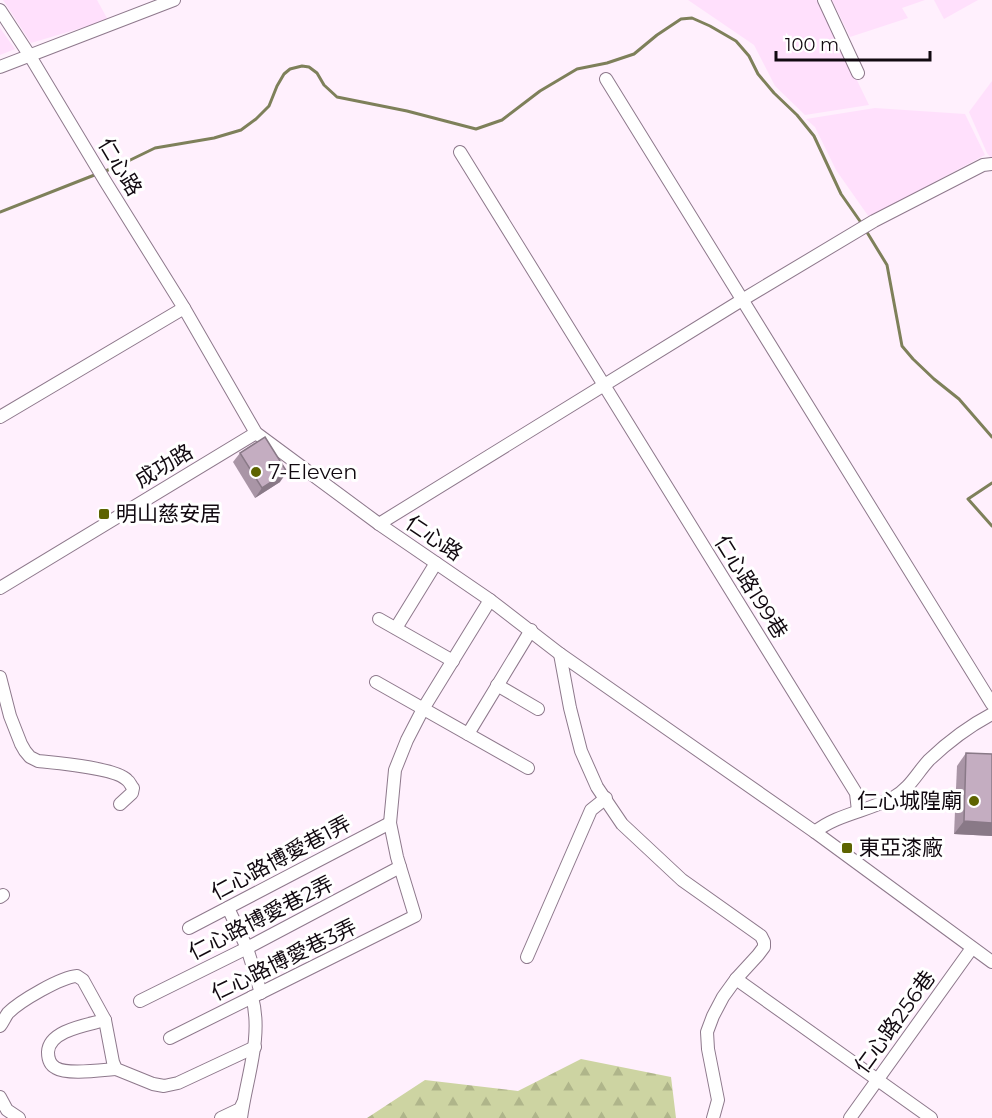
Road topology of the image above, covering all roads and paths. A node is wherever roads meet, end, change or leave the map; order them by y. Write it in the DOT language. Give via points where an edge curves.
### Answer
graph roads {
  1 [pos="174,0"];
  2 [pos="824,0"];
  3 [pos="0,10"];
  4 [pos="30,56"];
  5 [pos="0,67"];
  6 [pos="858,73"];
  7 [pos="606,79"];
  8 [pos="460,152"];
  9 [pos="992,164"];
  10 [pos="742,300"];
  11 [pos="184,308"];
  12 [pos="603,386"];
  13 [pos="0,417"];
  14 [pos="256,433"];
  15 [pos="379,524"];
  16 [pos="436,563"];
  17 [pos="0,588"];
  18 [pos="490,600"];
  19 [pos="379,619"];
  20 [pos="396,628"];
  21 [pos="531,630"];
  22 [pos="560,654"];
  23 [pos="453,661"];
  24 [pos="0,677"];
  25 [pos="376,682"];
  26 [pos="497,685"];
  27 [pos="992,704"];
  28 [pos="423,709"];
  29 [pos="538,709"];
  30 [pos="992,714"];
  31 [pos="468,734"];
  32 [pos="528,768"];
  33 [pos="606,798"];
  34 [pos="120,804"];
  35 [pos="858,811"];
  36 [pos="390,823"];
  37 [pos="815,832"];
  38 [pos="400,867"];
  39 [pos="228,909"];
  40 [pos="189,928"];
  41 [pos="247,948"];
  42 [pos="972,948"];
  43 [pos="527,957"];
  44 [pos="992,962"];
  45 [pos="736,979"];
  46 [pos="257,995"];
  47 [pos="140,1001"];
  48 [pos="105,1020"];
  49 [pos="0,1026"];
  50 [pos="170,1038"];
  51 [pos="255,1047"];
  52 [pos="116,1069"];
  53 [pos="878,1080"];
  54 [pos="0,1097"];
  55 [pos="243,1103"];
  56 [pos="19,1118"];
  57 [pos="221,1118"];
  58 [pos="241,1118"];
  59 [pos="713,1118"];
  60 [pos="850,1118"];
  61 [pos="932,1118"];
  1 -- 4 [label="street"];
  2 -- 6 [label="street"];
  3 -- 4 [label="street, 仁心路"];
  4 -- 5 [label="street"];
  4 -- 11 [label="street, 仁心路"];
  7 -- 10 [label="street"];
  8 -- 12 [label="street, 仁心路199巷"];
  9 -- 10 [label="street" via="983,165 870,224"];
  10 -- 12 [label="street"];
  10 -- 27 [label="street"];
  11 -- 13 [label="street"];
  11 -- 14 [label="street, 仁心路"];
  12 -- 15 [label="street"];
  12 -- 35 [label="street, 仁心路199巷" via="856,794"];
  14 -- 15 [label="street, 仁心路"];
  14 -- 17 [label="street, 成功路"];
  15 -- 16 [label="street, 仁心路"];
  16 -- 18 [label="street, 仁心路"];
  16 -- 20 [label="street"];
  18 -- 21 [label="street, 仁心路"];
  18 -- 23 [label="street"];
  19 -- 20 [label="street"];
  20 -- 23 [label="street"];
  21 -- 22 [label="street, 仁心路"];
  21 -- 26 [label="street"];
  22 -- 33 [label="street" via="581,751"];
  22 -- 37 [label="street, 仁心路"];
  23 -- 28 [label="street"];
  24 -- 34 [label="street" via="9,716 24,752 38,761 121,776 128,780 132,793"];
  25 -- 28 [label="street"];
  26 -- 29 [label="street"];
  26 -- 31 [label="street"];
  28 -- 31 [label="street"];
  28 -- 36 [label="street" via="395,770"];
  30 -- 35 [label="street" via="958,736 895,796"];
  31 -- 32 [label="street"];
  33 -- 43 [label="street" via="591,810"];
  33 -- 45 [label="street" via="622,824 682,879 761,936 764,947"];
  35 -- 37 [label="street"];
  36 -- 38 [label="street"];
  36 -- 39 [label="street, 仁心路博愛巷1弄"];
  37 -- 42 [label="street, 仁心路"];
  38 -- 41 [label="street, 仁心路博愛巷2弄"];
  38 -- 46 [label="street, 仁心路博愛巷3弄" via="415,916"];
  39 -- 40 [label="street, 仁心路博愛巷1弄"];
  39 -- 41 [label="street"];
  41 -- 46 [label="street"];
  41 -- 47 [label="street, 仁心路博愛巷2弄"];
  42 -- 44 [label="street, 仁心路"];
  42 -- 53 [label="street, 仁心路256巷"];
  45 -- 53 [label="street"];
  45 -- 59 [label="street" via="707,1032 718,1100"];
  46 -- 50 [label="street, 仁心路博愛巷3弄"];
  46 -- 51 [label="street"];
  48 -- 49 [label="street" via="77,976 35,994 8,1013"];
  48 -- 52 [label="street"];
  48 -- 52 [label="street" via="54,1038 48,1049 49,1061 56,1069 71,1072"];
  51 -- 52 [label="street" via="164,1086"];
  51 -- 55 [label="street"];
  53 -- 60 [label="street, 仁心路256巷"];
  53 -- 61 [label="street"];
  54 -- 56 [label="street"];
  55 -- 57 [label="street" via="240,1109"];
  55 -- 58 [label="street"];
}
